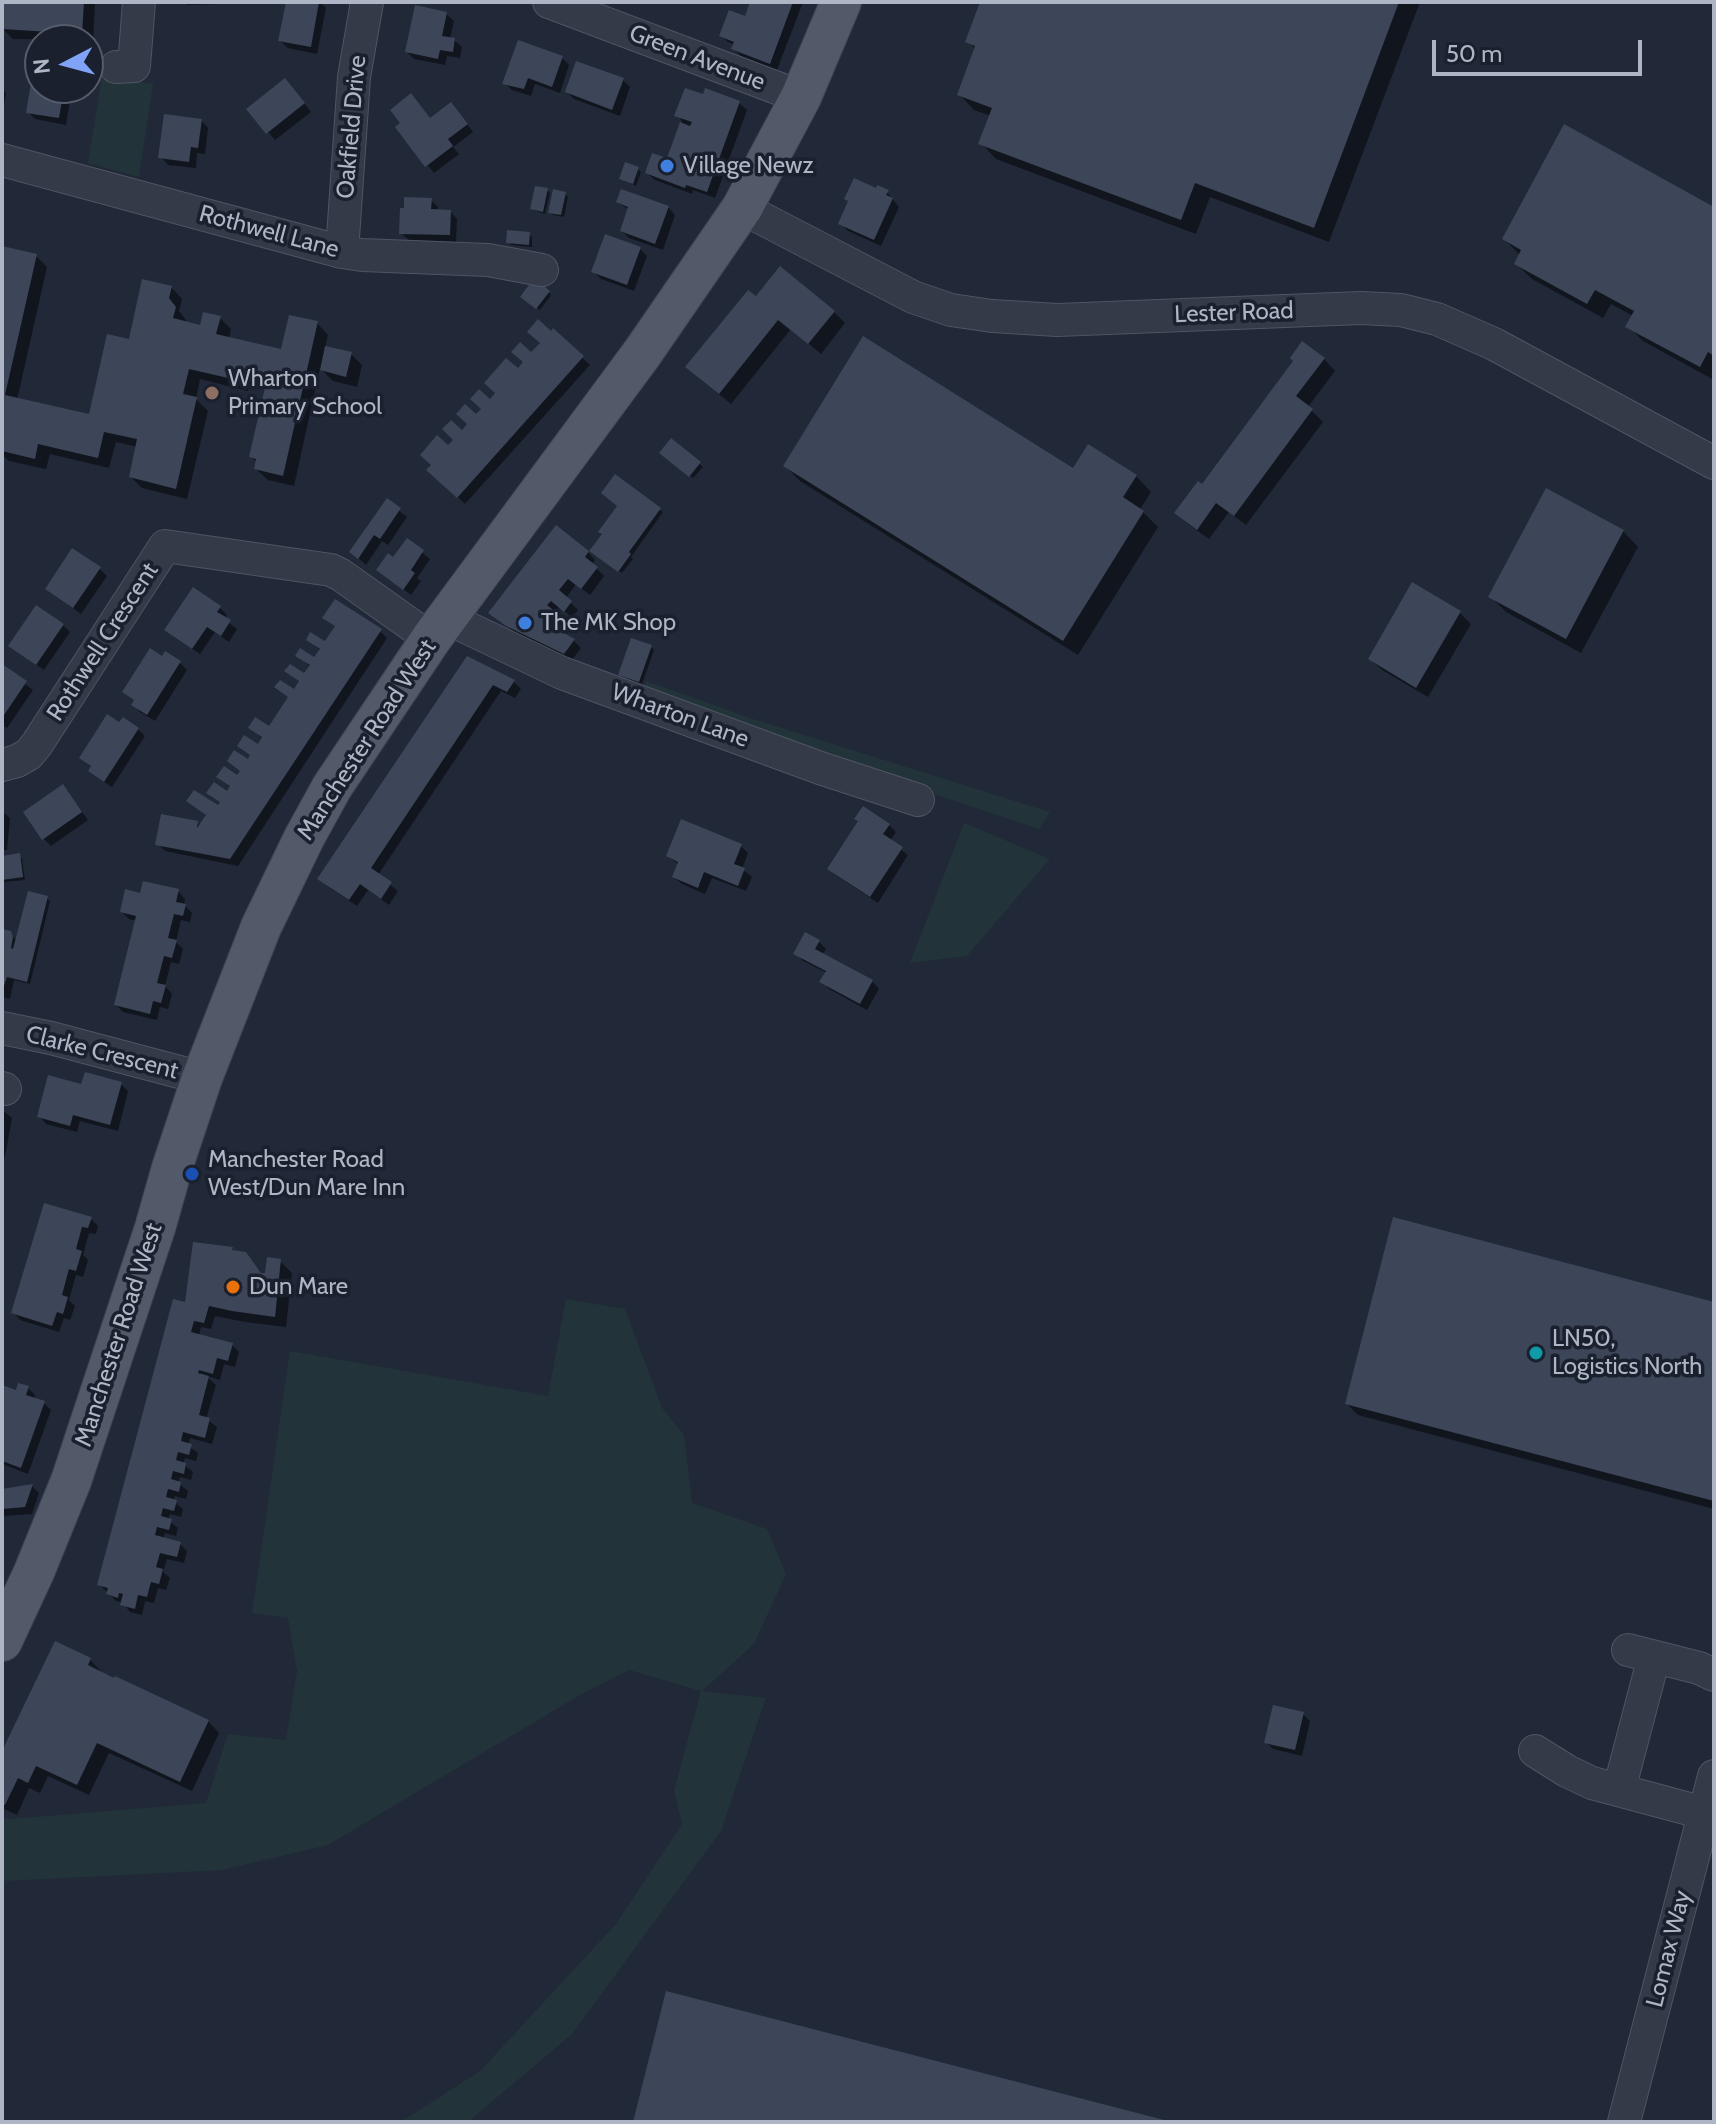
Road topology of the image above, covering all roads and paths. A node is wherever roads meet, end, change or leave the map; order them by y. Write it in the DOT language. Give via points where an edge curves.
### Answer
graph roads {
  1 [pos="139,2"];
  2 [pos="367,2"];
  3 [pos="549,2"];
  4 [pos="841,2"];
  5 [pos="116,67"];
  6 [pos="801,97"];
  7 [pos="2,160"];
  8 [pos="742,208"];
  9 [pos="342,252"];
  10 [pos="542,270"];
  11 [pos="1714,463"];
  12 [pos="439,628"];
  13 [pos="2,765"];
  14 [pos="918,800"];
  15 [pos="2,1028"];
  16 [pos="202,1078"];
  17 [pos="2,1641"];
  18 [pos="1714,1675"];
  19 [pos="1535,1751"];
  20 [pos="1714,1776"];
  21 [pos="1619,1790"];
  22 [pos="1704,1813"];
  23 [pos="1624,2122"];
  1 -- 5 [label="street" via="134,66"];
  2 -- 9 [label="street, Oakfield Drive" via="354,77"];
  3 -- 6 [label="street, Green Avenue"];
  4 -- 6 [label="main road, Manchester Road West"];
  6 -- 8 [label="main road, Manchester Road West"];
  7 -- 9 [label="street, Rothwell Lane"];
  8 -- 11 [label="street, Lester Road" via="913,297 951,310 1057,320 1361,308 1437,319 1494,344"];
  8 -- 12 [label="main road, Manchester Road West"];
  9 -- 10 [label="street, Rothwell Lane" via="502,261"];
  12 -- 13 [label="street, Rothwell Crescent" via="331,570 165,546 37,744 29,754"];
  12 -- 14 [label="street, Wharton Lane"];
  12 -- 16 [label="main road, Manchester Road West" via="332,787 297,850"];
  15 -- 16 [label="street, Clarke Crescent"];
  16 -- 17 [label="main road, Manchester Road West" via="71,1481"];
  18 -- 21 [label="street" via="1641,1653"];
  19 -- 21 [label="street" via="1575,1776"];
  20 -- 22 [label="street, Lomax Way"];
  21 -- 22 [label="street"];
  22 -- 23 [label="street, Lomax Way"];
}
